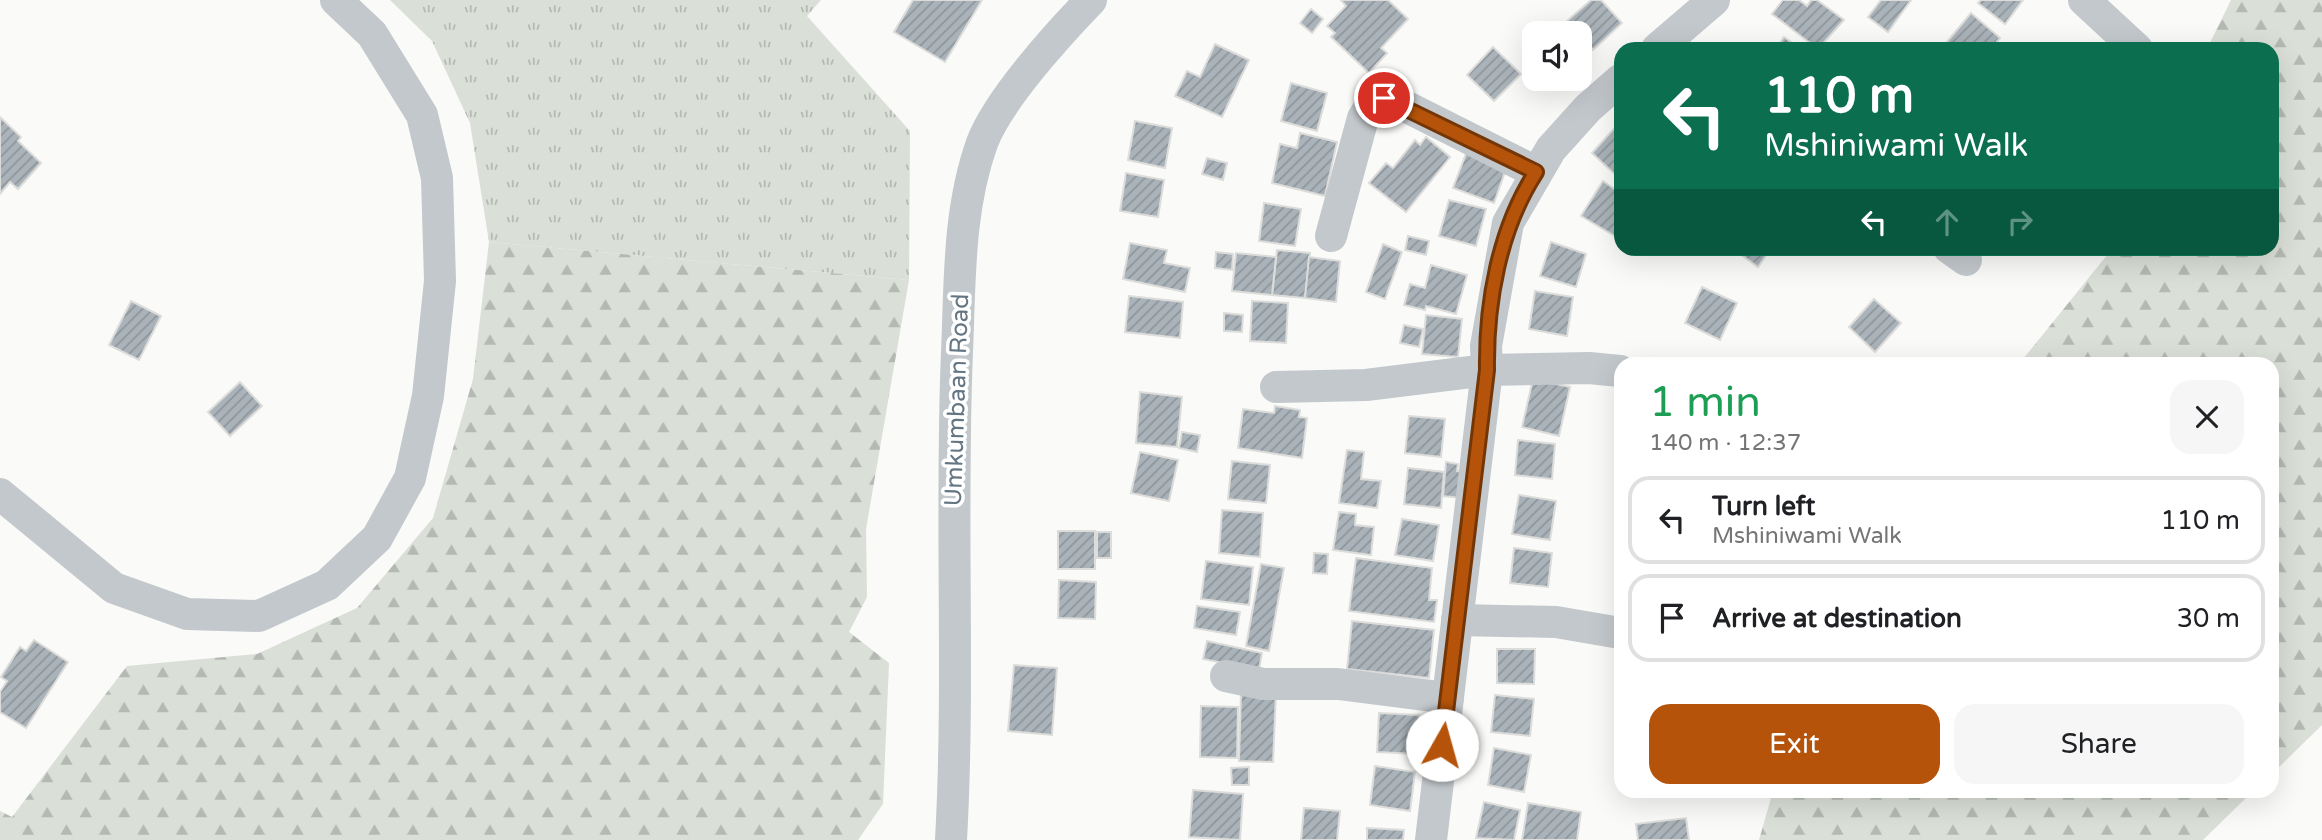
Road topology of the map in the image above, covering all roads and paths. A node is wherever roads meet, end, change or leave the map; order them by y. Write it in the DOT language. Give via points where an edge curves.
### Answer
graph roads {
  1 [pos="336,0"];
  2 [pos="1091,0"];
  3 [pos="2084,0"];
  4 [pos="1708,2"];
  5 [pos="1669,42"];
  6 [pos="2129,42"];
  7 [pos="1614,85"];
  8 [pos="1536,172"];
  9 [pos="1331,236"];
  10 [pos="1487,370"];
  11 [pos="1614,370"];
  12 [pos="1276,387"];
  13 [pos="0,494"];
  14 [pos="1457,620"];
  15 [pos="1614,632"];
  16 [pos="1226,676"];
  17 [pos="1448,698"];
  18 [pos="951,840"];
  19 [pos="1431,840"];
  1 -- 13 [label="street" via="372,34 422,115 437,178 440,281 428,396 410,478 377,538 327,585 259,615 187,614 114,588"];
  2 -- 18 [label="street, Umkumbaan Road" via="1014,92 983,141 964,210 953,458"];
  3 -- 6 [label="street"];
  4 -- 5 [label="street"];
  7 -- 8 [label="street" via="1551,149"];
  8 -- 9 [label="street" via="1397,102 1374,100 1363,118"];
  8 -- 10 [label="street" via="1508,223 1486,346"];
  10 -- 11 [label="street"];
  10 -- 12 [label="street" via="1366,385"];
  10 -- 14 [label="street"];
  14 -- 15 [label="street" via="1556,622"];
  14 -- 17 [label="street"];
  16 -- 17 [label="street" via="1263,684 1338,684"];
  17 -- 19 [label="street"];
}
